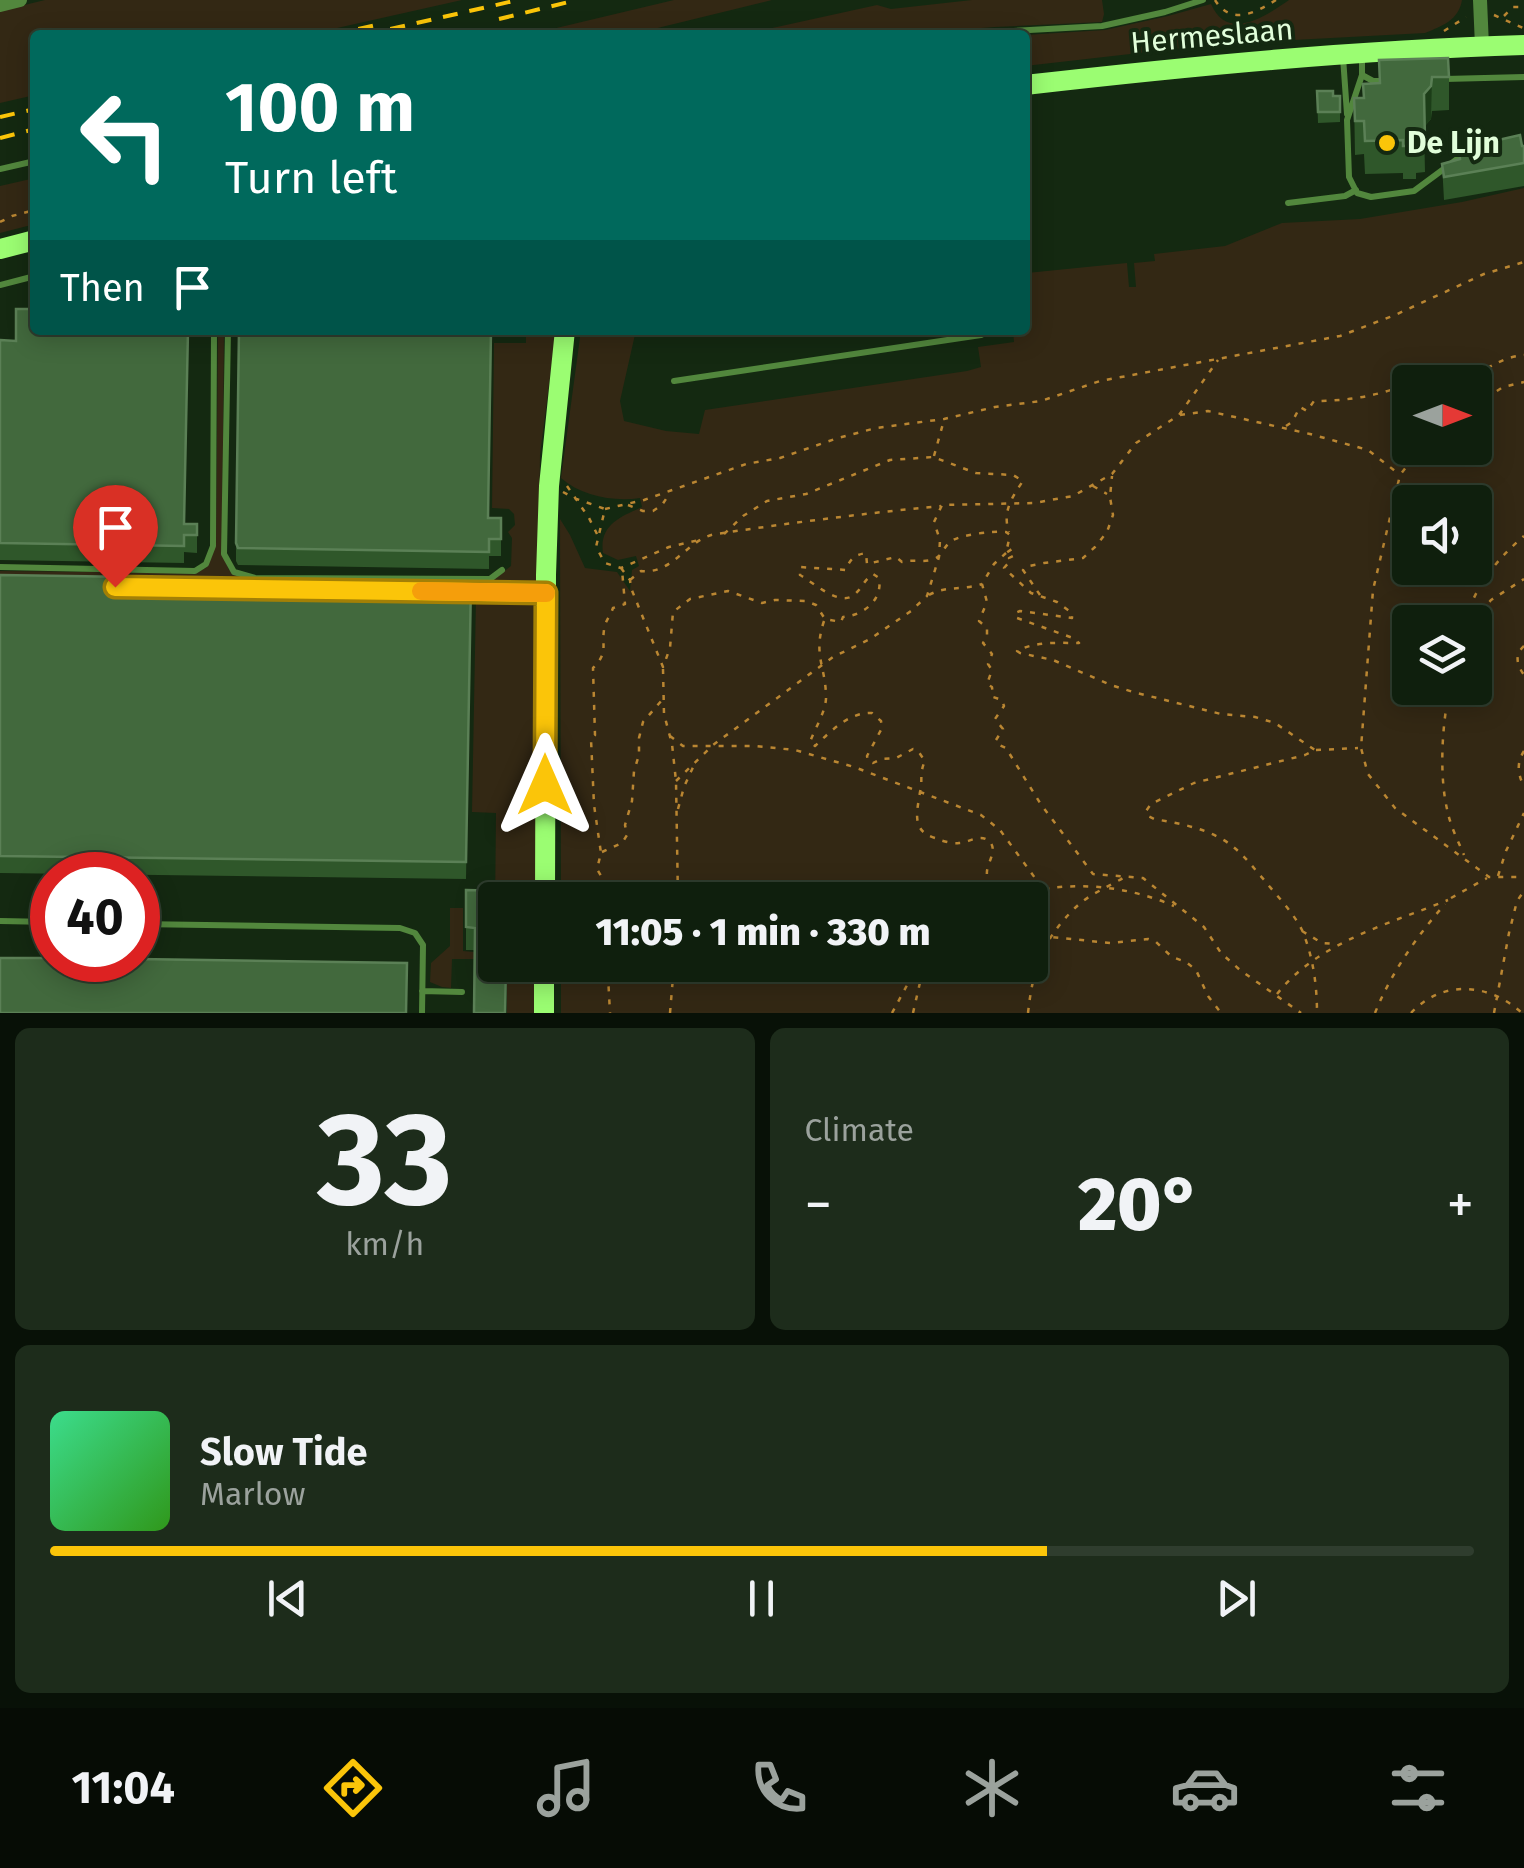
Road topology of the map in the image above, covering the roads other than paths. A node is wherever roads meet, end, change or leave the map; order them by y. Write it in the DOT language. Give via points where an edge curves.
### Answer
graph roads {
  1 [pos="20,0"];
  2 [pos="1203,0"];
  3 [pos="1480,0"];
  4 [pos="0,5"];
  5 [pos="1030,30"];
  6 [pos="1524,45"];
  7 [pos="1482,46"];
  8 [pos="1352,54"];
  9 [pos="1362,75"];
  10 [pos="1524,77"];
  11 [pos="1430,80"];
  12 [pos="1392,81"];
  13 [pos="1030,84"];
  14 [pos="1347,120"];
  15 [pos="1472,150"];
  16 [pos="30,162"];
  17 [pos="0,169"];
  18 [pos="1356,190"];
  19 [pos="1288,203"];
  20 [pos="30,241"];
  21 [pos="0,249"];
  22 [pos="30,277"];
  23 [pos="0,285"];
  24 [pos="214,335"];
  25 [pos="228,335"];
  26 [pos="564,335"];
  27 [pos="981,335"];
  28 [pos="674,381"];
  29 [pos="0,567"];
  30 [pos="502,570"];
  31 [pos="457,592"];
  32 [pos="546,593"];
  33 [pos="545,882"];
  34 [pos="0,921"];
  35 [pos="30,922"];
  36 [pos="160,924"];
  37 [pos="544,982"];
  38 [pos="422,991"];
  39 [pos="462,992"];
  40 [pos="422,1013"];
  41 [pos="544,1013"];
  1 -- 4 [label="street"];
  2 -- 5 [label="lane" via="1102,26"];
  3 -- 7 [label="street"];
  6 -- 7 [label="street, Hermeslaan"];
  7 -- 8 [label="street, Hermeslaan"];
  8 -- 9 [label="lane"];
  8 -- 13 [label="street, Hermeslaan"];
  8 -- 14 [label="lane"];
  9 -- 12 [label="lane"];
  9 -- 14 [label="lane"];
  10 -- 11 [label="lane"];
  14 -- 18 [label="lane" via="1349,177"];
  15 -- 18 [label="lane" via="1414,191 1370,197"];
  16 -- 17 [label="lane"];
  18 -- 19 [label="lane"];
  20 -- 21 [label="street"];
  22 -- 23 [label="lane"];
  24 -- 29 [label="lane" via="212,546 206,564 195,571"];
  25 -- 30 [label="lane" via="224,554 234,572 255,578 490,578"];
  26 -- 32 [label="street" via="548,486"];
  27 -- 28 [label="lane"];
  31 -- 32 [label="lane"];
  32 -- 33 [label="street"];
  34 -- 35 [label="lane"];
  36 -- 38 [label="lane" via="400,928 423,945"];
  37 -- 41 [label="street"];
  38 -- 39 [label="lane"];
  38 -- 40 [label="lane"];
}
